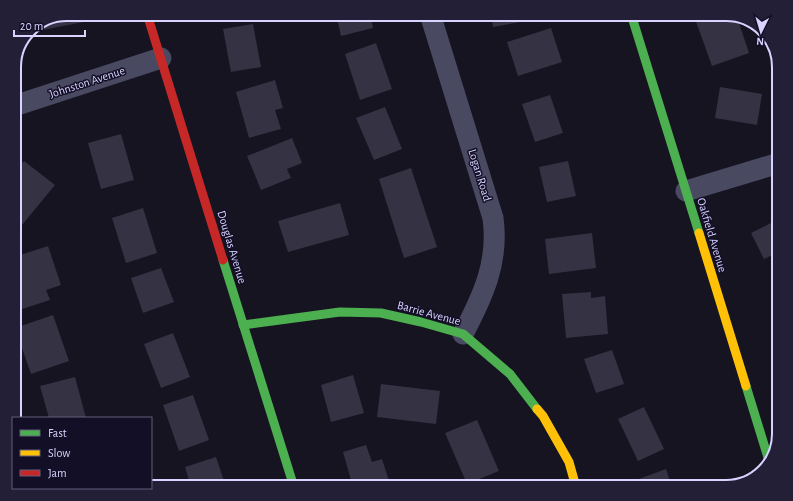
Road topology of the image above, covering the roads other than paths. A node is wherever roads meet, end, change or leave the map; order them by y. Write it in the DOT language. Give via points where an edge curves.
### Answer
graph roads {
  1 [pos="149,21"];
  2 [pos="432,21"];
  3 [pos="633,21"];
  4 [pos="161,58"];
  5 [pos="21,104"];
  6 [pos="772,165"];
  7 [pos="686,191"];
  8 [pos="244,325"];
  9 [pos="463,334"];
  10 [pos="767,454"];
  11 [pos="292,480"];
  12 [pos="574,480"];
  1 -- 4 [label="street, Douglas Avenue"];
  2 -- 9 [label="street, Logan Road" via="493,218 495,234 491,271 479,303"];
  3 -- 7 [label="street, Oakfield Avenue"];
  4 -- 5 [label="street, Johnston Avenue"];
  4 -- 8 [label="street, Douglas Avenue"];
  6 -- 7 [label="street"];
  7 -- 10 [label="street, Oakfield Avenue"];
  8 -- 9 [label="street, Barrie Avenue" via="340,312 381,313"];
  8 -- 11 [label="street, Douglas Avenue"];
  9 -- 12 [label="street, Barrie Avenue" via="510,374 543,416 568,462"];
}
